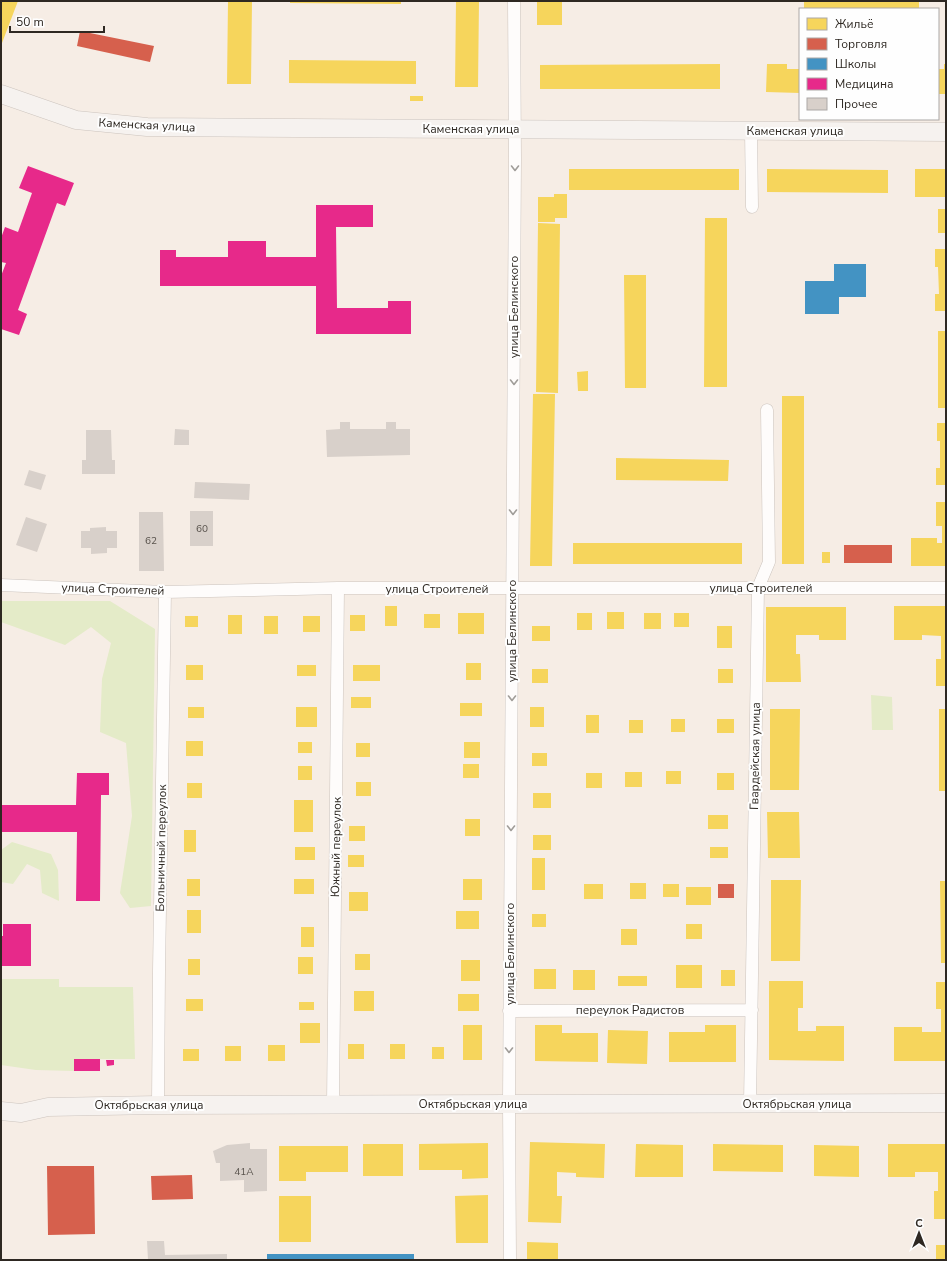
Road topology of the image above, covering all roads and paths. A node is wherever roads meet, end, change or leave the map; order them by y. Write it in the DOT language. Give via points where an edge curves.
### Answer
graph roads {
  1 [pos="514,1"];
  2 [pos="1,94"];
  3 [pos="515,129"];
  4 [pos="751,130"];
  5 [pos="946,132"];
  6 [pos="752,207"];
  7 [pos="768,410"];
  8 [pos="1,585"];
  9 [pos="338,588"];
  10 [pos="758,588"];
  11 [pos="946,588"];
  12 [pos="512,589"];
  13 [pos="165,592"];
  14 [pos="752,1010"];
  15 [pos="509,1011"];
  16 [pos="946,1102"];
  17 [pos="509,1103"];
  18 [pos="750,1104"];
  19 [pos="158,1105"];
  20 [pos="333,1105"];
  21 [pos="1,1110"];
  22 [pos="510,1260"];
  1 -- 3 [label="street, улица Белинского"];
  2 -- 3 [label="street, Каменская улица" via="76,120 147,127"];
  3 -- 4 [label="street, Каменская улица"];
  3 -- 12 [label="street, улица Белинского, one-way"];
  4 -- 5 [label="street, Каменская улица"];
  4 -- 6 [label="street"];
  7 -- 10 [label="street, Гвардейская улица" via="769,562"];
  8 -- 13 [label="street, улица Строителей"];
  9 -- 12 [label="street, улица Строителей"];
  9 -- 13 [label="street, улица Строителей"];
  9 -- 20 [label="street, Южный переулок"];
  10 -- 11 [label="street, улица Строителей"];
  10 -- 12 [label="street, улица Строителей"];
  10 -- 14 [label="street, Гвардейская улица"];
  12 -- 15 [label="street, улица Белинского, one-way"];
  13 -- 19 [label="street, Больничный переулок"];
  14 -- 15 [label="street, переулок Радистов"];
  14 -- 18 [label="street, Гвардейская улица"];
  15 -- 17 [label="street, улица Белинского, one-way"];
  16 -- 18 [label="street, Октябрьская улица"];
  17 -- 18 [label="street, Октябрьская улица"];
  17 -- 20 [label="street, Октябрьская улица"];
  17 -- 22 [label="street, улица Белинского"];
  19 -- 20 [label="street, Октябрьская улица"];
  19 -- 21 [label="street, Октябрьская улица" via="48,1107 21,1113"];
}
